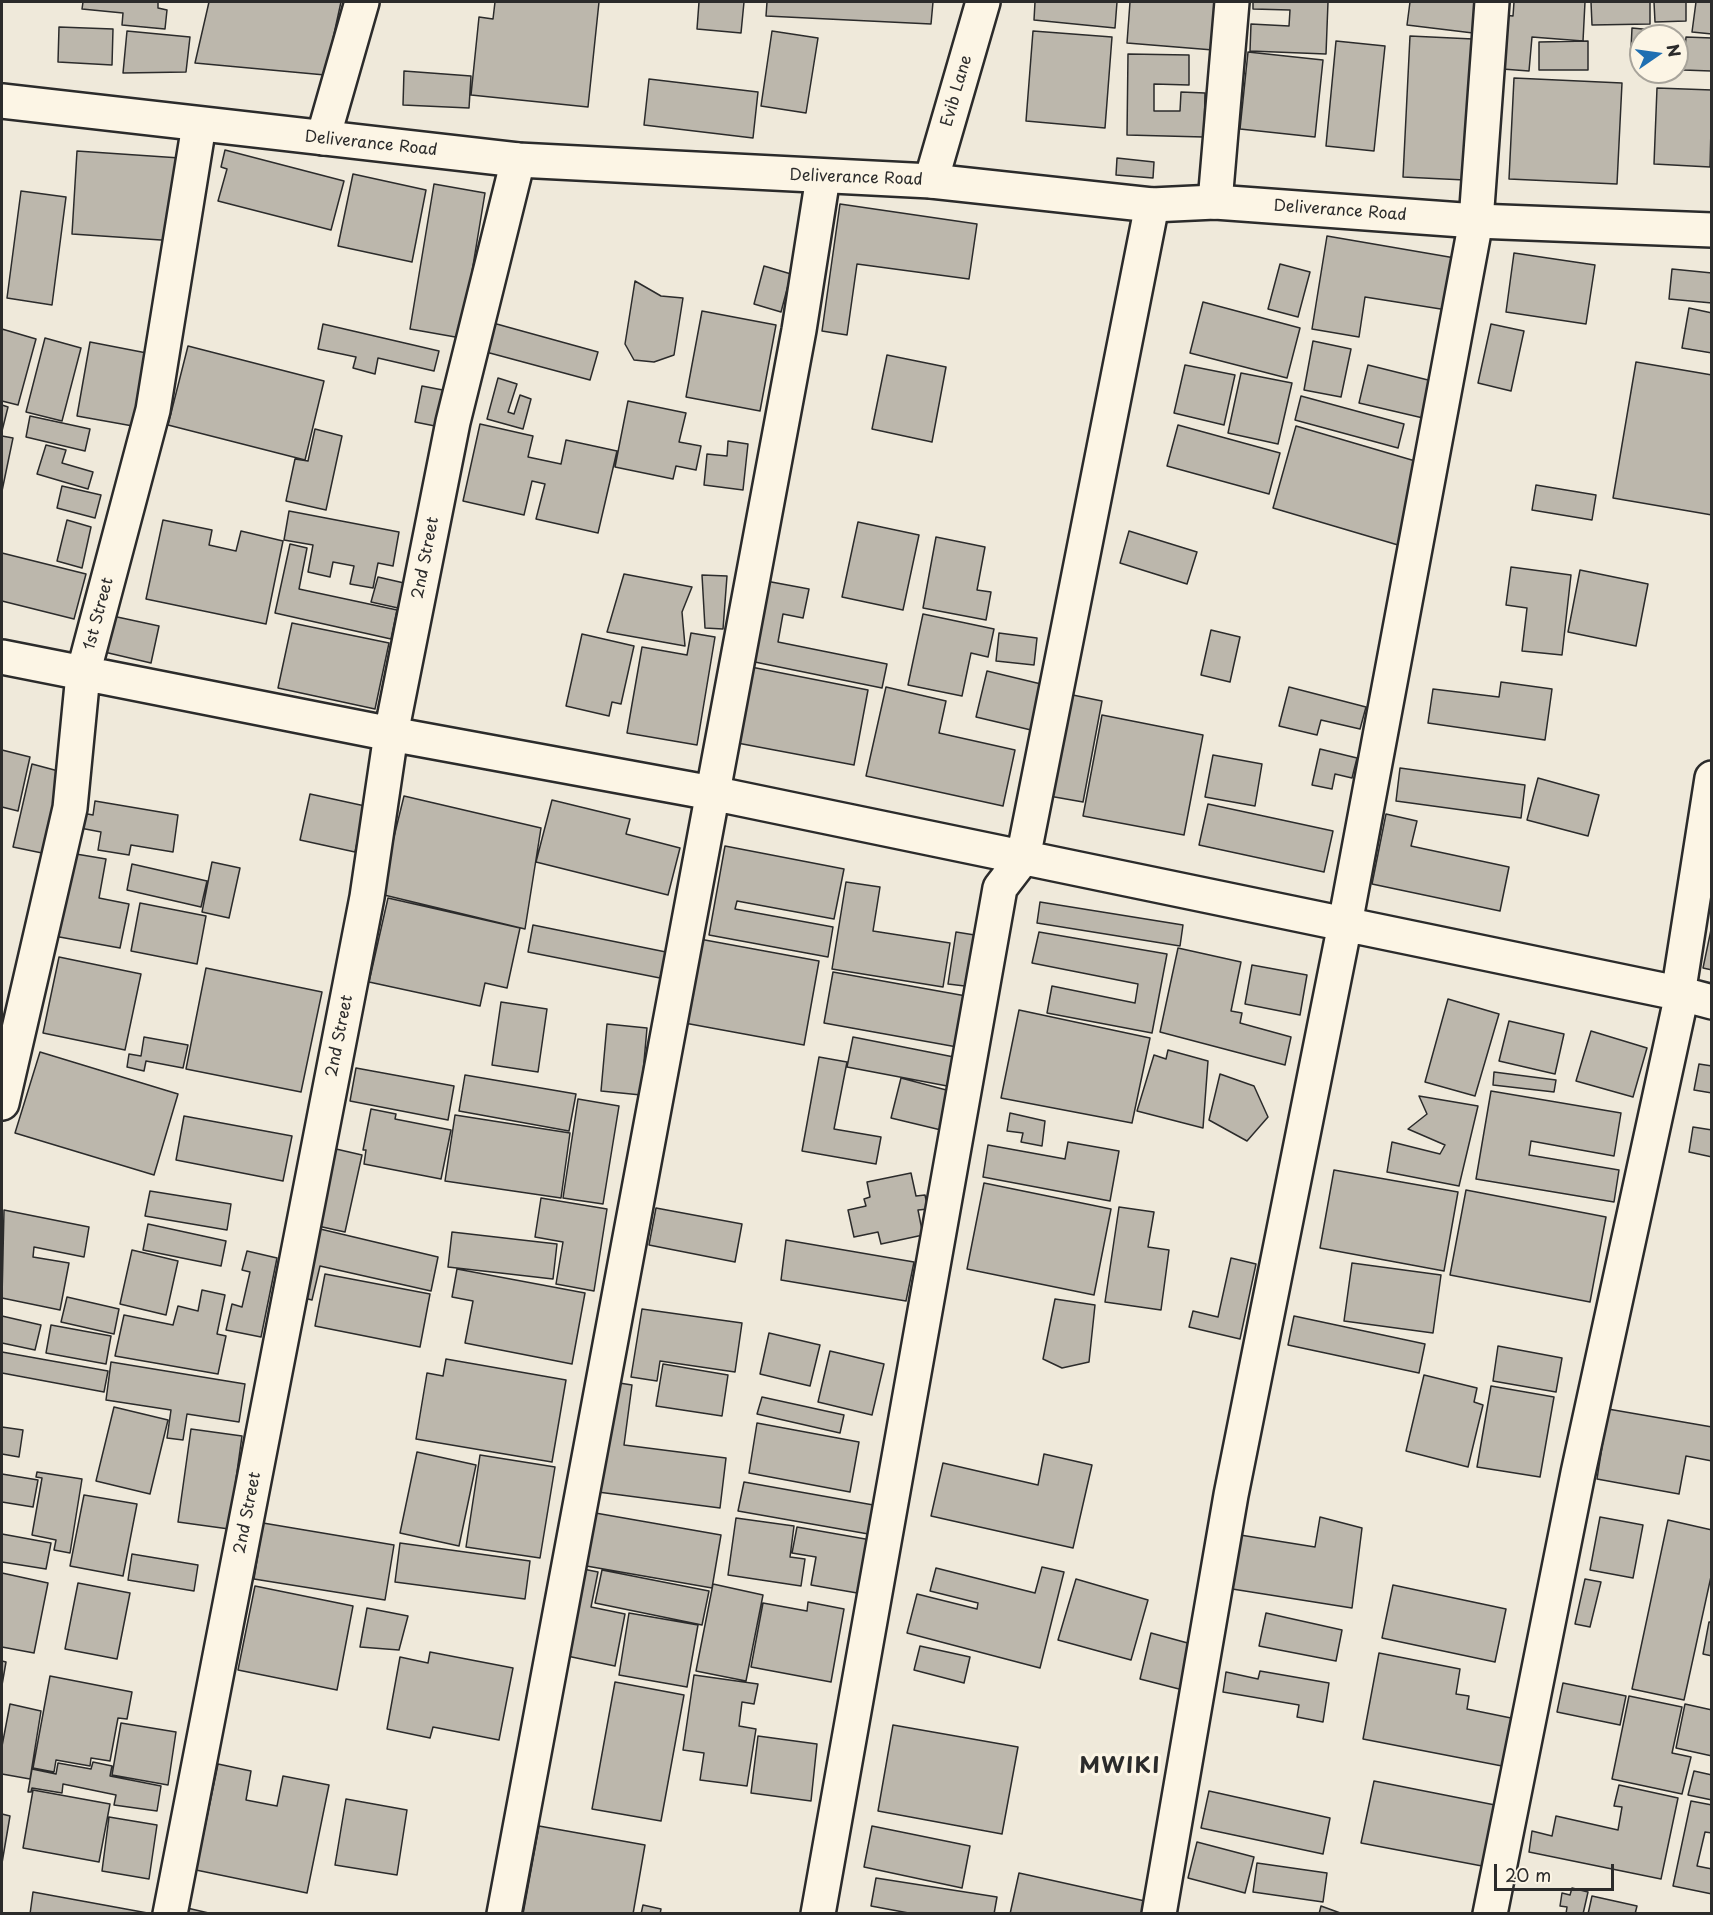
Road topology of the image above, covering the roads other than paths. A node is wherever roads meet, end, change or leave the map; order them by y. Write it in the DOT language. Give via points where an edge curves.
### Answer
graph roads {
  1 [pos="362,2"];
  2 [pos="983,2"];
  3 [pos="1232,2"];
  4 [pos="1492,2"];
  5 [pos="2,101"];
  6 [pos="199,125"];
  7 [pos="323,138"];
  8 [pos="518,160"];
  9 [pos="823,177"];
  10 [pos="931,181"];
  11 [pos="1215,202"];
  12 [pos="1152,205"];
  13 [pos="1476,221"];
  14 [pos="1712,230"];
  15 [pos="2,657"];
  16 [pos="83,674"];
  17 [pos="392,734"];
  18 [pos="1712,778"];
  19 [pos="712,793"];
  20 [pos="1023,858"];
  21 [pos="1345,924"];
  22 [pos="1697,998"];
  23 [pos="2,1104"];
  24 [pos="170,1914"];
  25 [pos="504,1914"];
  26 [pos="818,1914"];
  27 [pos="1160,1914"];
  28 [pos="1490,1914"];
  1 -- 7 [label="street"];
  2 -- 10 [label="street, Evib Lane"];
  3 -- 11 [label="street"];
  4 -- 13 [label="street"];
  5 -- 6 [label="street, Deliverance Road"];
  6 -- 7 [label="street, Deliverance Road"];
  6 -- 16 [label="street, 1st Street" via="153,410"];
  7 -- 8 [label="street, Deliverance Road"];
  8 -- 9 [label="street, Deliverance Road"];
  8 -- 17 [label="street, 2nd Street" via="453,422"];
  9 -- 10 [label="street, Deliverance Road"];
  9 -- 19 [label="street" via="799,330"];
  10 -- 12 [label="street, Deliverance Road"];
  11 -- 12 [label="street, Deliverance Road"];
  11 -- 13 [label="street, Deliverance Road"];
  12 -- 20 [label="street"];
  13 -- 14 [label="street, Deliverance Road"];
  13 -- 21 [label="street"];
  15 -- 16 [label="street"];
  16 -- 17 [label="street"];
  16 -- 23 [label="street, 1st Street" via="70,808"];
  17 -- 19 [label="street"];
  17 -- 24 [label="street, 2nd Street" via="367,897"];
  18 -- 22 [label="street" via="1680,978"];
  19 -- 20 [label="street"];
  19 -- 25 [label="street"];
  20 -- 21 [label="street"];
  20 -- 26 [label="street" via="1000,888"];
  21 -- 22 [label="street"];
  21 -- 27 [label="street" via="1231,1495"];
  22 -- 28 [label="street" via="1581,1461"];
}
